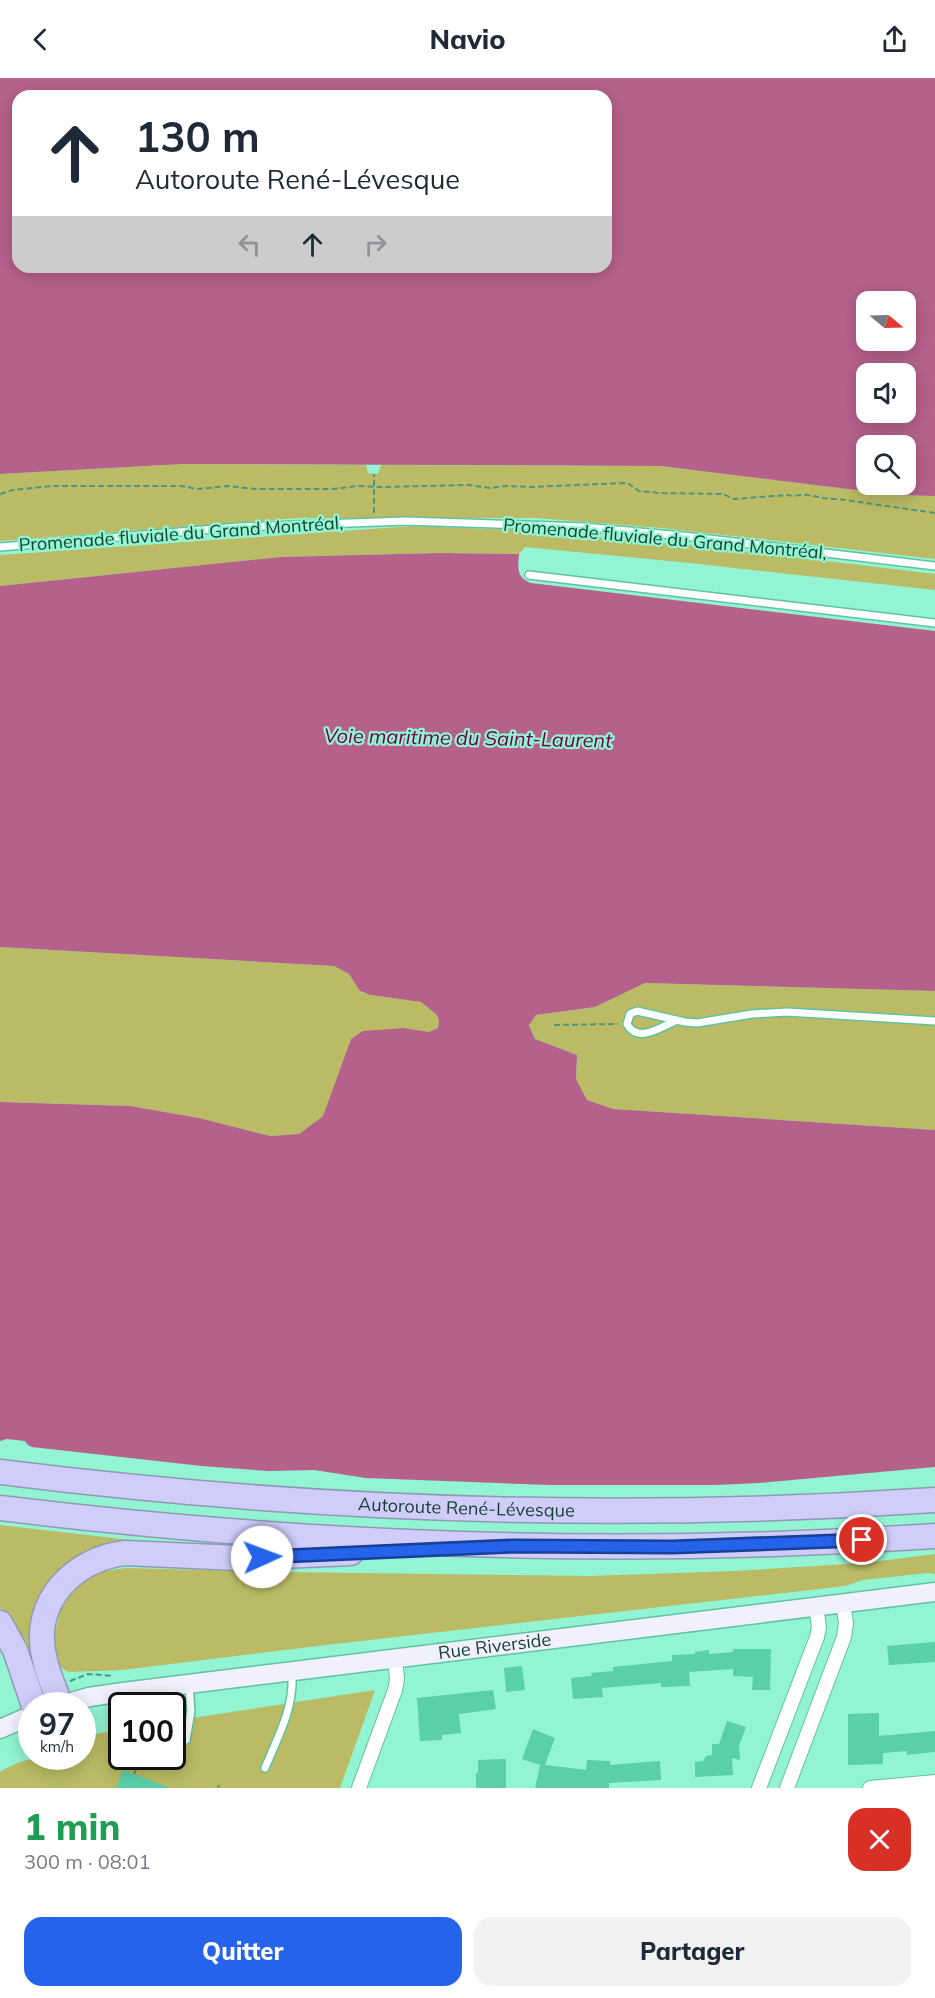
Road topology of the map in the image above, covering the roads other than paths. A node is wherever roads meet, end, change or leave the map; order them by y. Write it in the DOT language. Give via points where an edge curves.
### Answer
graph roads {
  1 [pos="0,547"];
  2 [pos="935,566"];
  3 [pos="529,575"];
  4 [pos="935,623"];
  5 [pos="677,1020"];
  6 [pos="935,1021"];
  7 [pos="0,1472"];
  8 [pos="935,1500"];
  9 [pos="0,1508"];
  10 [pos="935,1536"];
  11 [pos="513,1546"];
  12 [pos="935,1592"];
  13 [pos="843,1603"];
  14 [pos="816,1606"];
  15 [pos="0,1623"];
  16 [pos="395,1659"];
  17 [pos="291,1671"];
  18 [pos="189,1684"];
  19 [pos="29,1692"];
  20 [pos="55,1692"];
  21 [pos="96,1696"];
  22 [pos="18,1721"];
  23 [pos="0,1729"];
  24 [pos="186,1740"];
  25 [pos="265,1768"];
  26 [pos="935,1782"];
  27 [pos="359,1788"];
  28 [pos="759,1788"];
  29 [pos="787,1788"];
  30 [pos="870,1788"];
  1 -- 2 [label="lane, Promenade fluviale du Grand Montréal," via="239,527 490,522 718,540"];
  3 -- 4 [label="lane"];
  5 -- 5 [label="lane" via="637,1011 630,1014 627,1024 640,1034"];
  5 -- 6 [label="lane" via="697,1023 787,1012"];
  7 -- 8 [label="highway, Autoroute René-Lévesque" via="196,1494 450,1509 685,1511"];
  9 -- 11 [label="highway, Autoroute René-Lévesque" via="248,1533"];
  10 -- 11 [label="highway, Autoroute René-Lévesque" via="794,1544"];
  11 -- 20 [label="highway" via="239,1558 124,1553 99,1558 63,1582 45,1614 44,1656"];
  12 -- 13 [label="street, Rue Riverside"];
  13 -- 14 [label="street, Rue Riverside"];
  13 -- 29 [label="street" via="844,1637"];
  14 -- 16 [label="street, Rue Riverside"];
  14 -- 28 [label="street" via="817,1637"];
  15 -- 19 [label="highway" via="15,1650"];
  16 -- 17 [label="street, Rue Riverside"];
  16 -- 27 [label="street" via="395,1690"];
  17 -- 18 [label="street, Rue Riverside"];
  17 -- 25 [label="lane" via="290,1704"];
  18 -- 21 [label="street, Rue Riverside"];
  18 -- 24 [label="lane" via="191,1704"];
  22 -- 23 [label="street"];
  26 -- 30 [label="street"];
}
